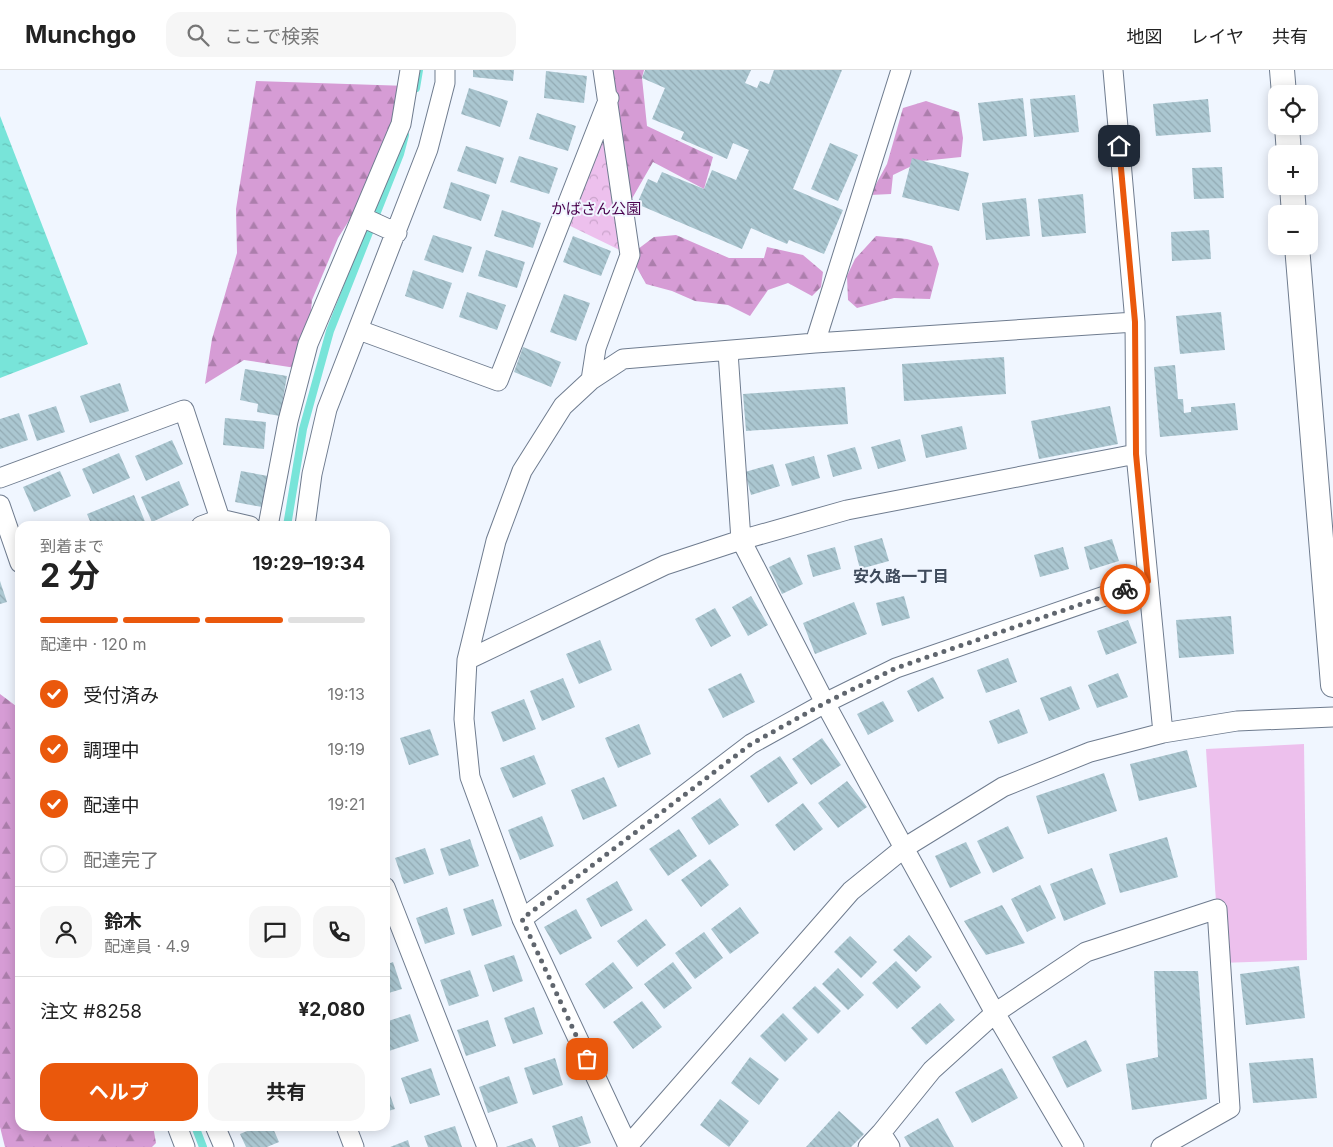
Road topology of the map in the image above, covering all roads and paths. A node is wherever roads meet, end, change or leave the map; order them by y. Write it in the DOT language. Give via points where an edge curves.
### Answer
graph roads {
  1 [pos="410,70"];
  2 [pos="445,70"];
  3 [pos="603,70"];
  4 [pos="901,70"];
  5 [pos="1112,70"];
  6 [pos="1282,70"];
  7 [pos="1283,85"];
  8 [pos="609,98"];
  9 [pos="362,217"];
  10 [pos="397,232"];
  11 [pos="1298,255"];
  12 [pos="1135,322"];
  13 [pos="359,330"];
  14 [pos="815,343"];
  15 [pos="728,352"];
  16 [pos="591,380"];
  17 [pos="1136,454"];
  18 [pos="0,478"];
  19 [pos="0,505"];
  20 [pos="220,519"];
  21 [pos="215,521"];
  22 [pos="229,521"];
  23 [pos="269,521"];
  24 [pos="306,521"];
  25 [pos="740,540"];
  26 [pos="15,548"];
  27 [pos="1148,581"];
  28 [pos="467,660"];
  29 [pos="1333,684"];
  30 [pos="825,703"];
  31 [pos="1333,717"];
  32 [pos="1163,733"];
  33 [pos="904,848"];
  34 [pos="390,900"];
  35 [pos="522,919"];
  36 [pos="995,1012"];
  37 [pos="179,1131"];
  38 [pos="217,1131"];
  39 [pos="348,1131"];
  40 [pos="885,1140"];
  41 [pos="627,1146"];
  42 [pos="185,1147"];
  43 [pos="224,1147"];
  44 [pos="354,1147"];
  45 [pos="487,1147"];
  46 [pos="868,1147"];
  47 [pos="1074,1147"];
  48 [pos="1161,1147"];
  1 -- 9 [label="street" via="402,124"];
  2 -- 10 [label="street" via="428,149"];
  3 -- 8 [label="street"];
  4 -- 14 [label="street"];
  5 -- 12 [label="street"];
  6 -- 7 [label="street"];
  8 -- 13 [label="street" via="498,381"];
  8 -- 16 [label="street" via="630,255 596,348"];
  9 -- 10 [label="street"];
  9 -- 23 [label="street" via="308,344 288,420"];
  10 -- 13 [label="street"];
  11 -- 29 [label="street"];
  12 -- 14 [label="street"];
  12 -- 17 [label="street"];
  13 -- 24 [label="street" via="327,409 312,474"];
  14 -- 15 [label="street"];
  15 -- 16 [label="street" via="623,359"];
  15 -- 25 [label="street"];
  16 -- 28 [label="street" via="563,406 522,471 496,541"];
  17 -- 25 [label="street" via="847,510"];
  17 -- 27 [label="street"];
  18 -- 20 [label="street" via="184,410"];
  19 -- 26 [label="street"];
  20 -- 21 [label="street"];
  20 -- 22 [label="street"];
  25 -- 28 [label="street" via="665,565"];
  25 -- 30 [label="street"];
  27 -- 30 [label="street" via="896,668"];
  27 -- 32 [label="street"];
  28 -- 35 [label="street" via="464,719 470,777"];
  30 -- 33 [label="street"];
  30 -- 35 [label="street" via="751,744"];
  31 -- 32 [label="street" via="1237,721"];
  32 -- 33 [label="street" via="1090,752 1003,787"];
  33 -- 36 [label="street"];
  33 -- 41 [label="street" via="851,891"];
  34 -- 45 [label="street"];
  35 -- 41 [label="street"];
  36 -- 40 [label="street" via="932,1070"];
  36 -- 47 [label="street"];
  36 -- 48 [label="street" via="1086,952 1217,910 1230,1108"];
  37 -- 42 [label="street"];
  38 -- 43 [label="street"];
  39 -- 44 [label="street"];
  40 -- 46 [label="street"];
}
